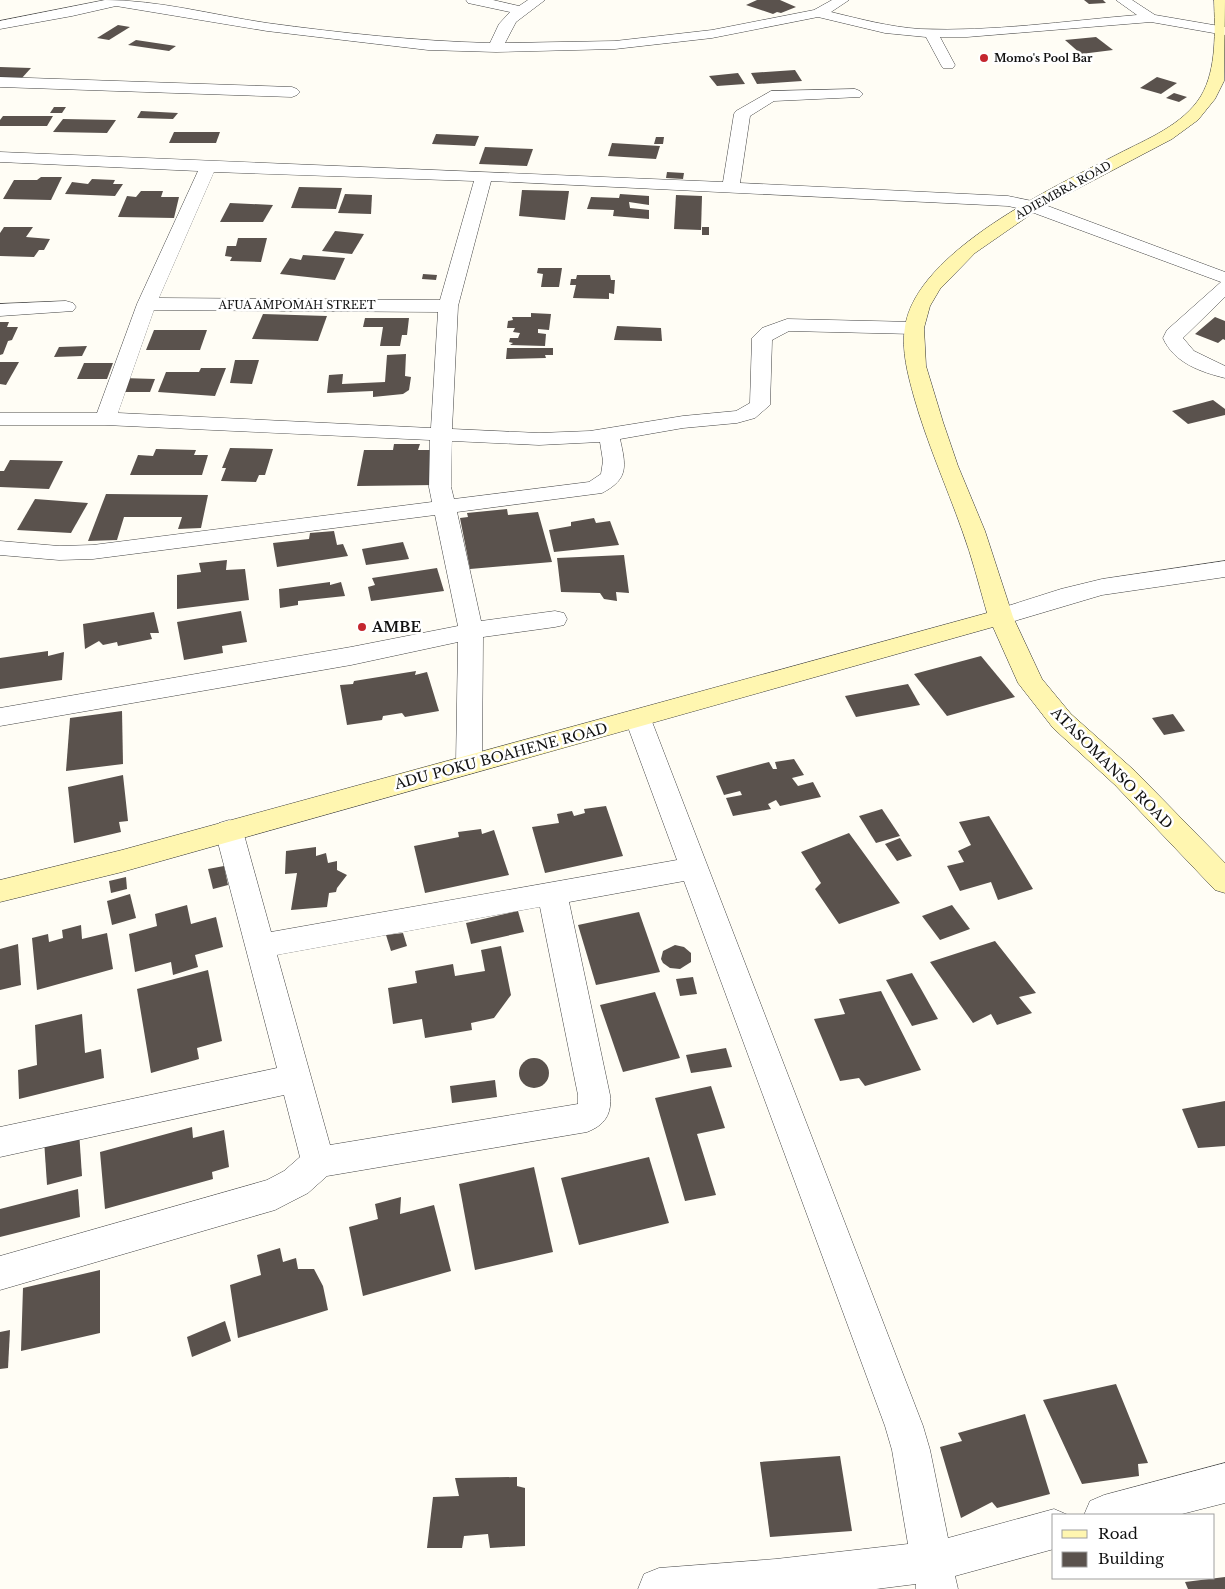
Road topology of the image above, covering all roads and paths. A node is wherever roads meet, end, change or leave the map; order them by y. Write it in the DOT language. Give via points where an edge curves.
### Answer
graph roads {
  1 [pos="473,0"];
  2 [pos="538,0"];
  3 [pos="842,0"];
  4 [pos="1123,0"];
  5 [pos="120,1"];
  6 [pos="1222,3"];
  7 [pos="520,10"];
  8 [pos="818,13"];
  9 [pos="1150,18"];
  10 [pos="0,25"];
  11 [pos="1222,31"];
  12 [pos="931,33"];
  13 [pos="496,48"];
  14 [pos="948,65"];
  15 [pos="0,82"];
  16 [pos="1220,82"];
  17 [pos="292,92"];
  18 [pos="854,94"];
  19 [pos="0,158"];
  20 [pos="208,167"];
  21 [pos="484,176"];
  22 [pos="731,187"];
  23 [pos="1031,206"];
  24 [pos="1225,278"];
  25 [pos="1225,287"];
  26 [pos="147,304"];
  27 [pos="448,306"];
  28 [pos="66,307"];
  29 [pos="0,310"];
  30 [pos="914,328"];
  31 [pos="1225,372"];
  32 [pos="0,419"];
  33 [pos="105,419"];
  34 [pos="628,431"];
  35 [pos="441,436"];
  36 [pos="444,507"];
  37 [pos="0,548"];
  38 [pos="1225,569"];
  39 [pos="1001,617"];
  40 [pos="555,619"];
  41 [pos="470,631"];
  42 [pos="0,717"];
  43 [pos="638,719"];
  44 [pos="469,764"];
  45 [pos="229,831"];
  46 [pos="694,868"];
  47 [pos="1225,882"];
  48 [pos="0,891"];
  49 [pos="552,894"];
  50 [pos="260,946"];
  51 [pos="296,1078"];
  52 [pos="0,1142"];
  53 [pos="318,1162"];
  54 [pos="0,1273"];
  55 [pos="1225,1483"];
  56 [pos="1108,1514"];
  57 [pos="1052,1530"];
  58 [pos="935,1576"];
  59 [pos="659,1589"];
  1 -- 7 [label="street"];
  2 -- 7 [label="street"];
  3 -- 8 [label="street"];
  4 -- 9 [label="street"];
  5 -- 10 [label="street"];
  5 -- 13 [label="street" via="267,27 428,46"];
  6 -- 11 [label="street, ADIEMBRA ROAD"];
  7 -- 13 [label="street" via="504,25"];
  8 -- 12 [label="street" via="885,29"];
  8 -- 13 [label="street" via="735,31 637,43"];
  9 -- 11 [label="street"];
  9 -- 12 [label="street"];
  11 -- 16 [label="street, ADIEMBRA ROAD"];
  12 -- 14 [label="street"];
  15 -- 17 [label="street"];
  16 -- 23 [label="street, ADIEMBRA ROAD" via="1192,117 1166,136"];
  18 -- 22 [label="street" via="771,96 742,114"];
  19 -- 20 [label="street"];
  20 -- 21 [label="street"];
  20 -- 26 [label="street"];
  21 -- 22 [label="street"];
  21 -- 27 [label="street"];
  22 -- 23 [label="street" via="995,200"];
  23 -- 24 [label="street"];
  23 -- 30 [label="street, ADIEMBRA ROAD" via="969,249 932,286 920,306"];
  25 -- 31 [label="street" via="1173,338 1178,349 1208,367"];
  26 -- 27 [label="street, AFUA AMPOMAH STREET"];
  26 -- 33 [label="street"];
  27 -- 35 [label="street"];
  28 -- 29 [label="street"];
  30 -- 34 [label="street" via="787,325 762,338 760,406 756,410 737,417"];
  30 -- 39 [label="street, ADIEMBRA ROAD" via="916,366 932,422 974,531"];
  32 -- 33 [label="street"];
  33 -- 35 [label="street"];
  34 -- 35 [label="street" via="563,439"];
  34 -- 36 [label="street" via="609,436 616,470 611,479 594,488"];
  35 -- 36 [label="street" via="440,487"];
  36 -- 37 [label="street" via="93,552"];
  36 -- 41 [label="street"];
  38 -- 39 [label="street" via="1102,587"];
  39 -- 43 [label="street, ADU POKU BOAHENE ROAD"];
  39 -- 47 [label="street, ATASOMANSO ROAD" via="1031,683 1062,721 1124,778"];
  40 -- 41 [label="street"];
  41 -- 42 [label="street" via="351,656"];
  41 -- 44 [label="street"];
  43 -- 44 [label="street, ADU POKU BOAHENE ROAD"];
  43 -- 46 [label="street"];
  44 -- 45 [label="street, ADU POKU BOAHENE ROAD"];
  45 -- 48 [label="street, ADU POKU BOAHENE ROAD"];
  45 -- 50 [label="street"];
  46 -- 49 [label="street"];
  46 -- 58 [label="street" via="904,1426"];
  49 -- 50 [label="street"];
  49 -- 53 [label="street" via="595,1107 586,1117"];
  50 -- 51 [label="street"];
  51 -- 52 [label="street"];
  51 -- 53 [label="street"];
  53 -- 54 [label="street" via="296,1182 275,1194"];
  55 -- 56 [label="street"];
  57 -- 58 [label="street"];
  58 -- 59 [label="street" via="776,1580"];
}
